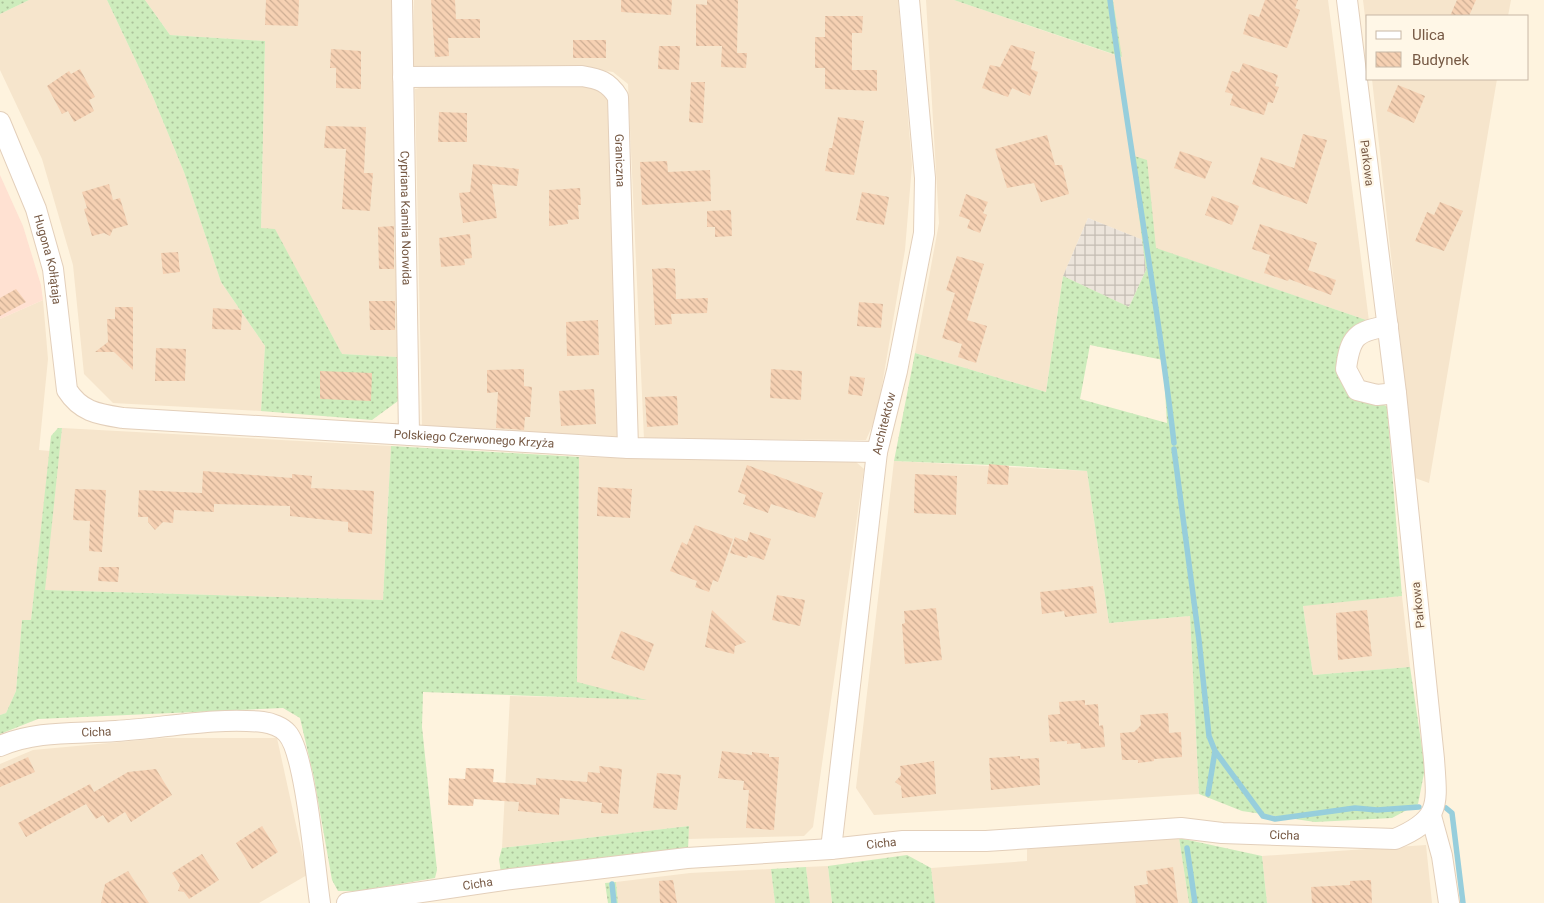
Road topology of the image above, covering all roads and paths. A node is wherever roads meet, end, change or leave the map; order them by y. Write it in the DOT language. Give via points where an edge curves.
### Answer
graph roads {
  1 [pos="402,0"];
  2 [pos="909,0"];
  3 [pos="1347,0"];
  4 [pos="403,77"];
  5 [pos="0,122"];
  6 [pos="1388,326"];
  7 [pos="1396,392"];
  8 [pos="74,402"];
  9 [pos="409,435"];
  10 [pos="628,448"];
  11 [pos="877,452"];
  12 [pos="0,746"];
  13 [pos="1431,816"];
  14 [pos="831,850"];
  15 [pos="320,903"];
  16 [pos="347,903"];
  17 [pos="1449,903"];
  1 -- 4 [label="street, Cypriana Kamila Norwida"];
  2 -- 11 [label="street, Architektów" via="925,178 924,233 897,372"];
  3 -- 6 [label="street, Parkowa"];
  4 -- 9 [label="street, Cypriana Kamila Norwida"];
  4 -- 10 [label="street, Graniczna" via="582,76 602,79 618,96"];
  5 -- 8 [label="street, Hugona Kołłątaja" via="36,209 53,269 67,390"];
  6 -- 7 [label="street, Parkowa"];
  6 -- 7 [label="street" via="1365,330 1352,340 1346,369 1357,390 1377,395"];
  7 -- 13 [label="street, Parkowa" via="1434,759 1437,800"];
  8 -- 9 [label="street, Polskiego Czerwonego Krzyża" via="96,414 122,418"];
  9 -- 10 [label="street, Polskiego Czerwonego Krzyża"];
  10 -- 11 [label="street, Polskiego Czerwonego Krzyża"];
  11 -- 14 [label="street, Architektów"];
  12 -- 15 [label="street, Cicha" via="41,734 114,732 217,722 264,722 276,726 287,733 297,751"];
  13 -- 14 [label="street, Cicha" via="1416,830 1395,839 1222,833 1181,828 986,841 902,841"];
  13 -- 17 [label="street, Parkowa" via="1442,856"];
  14 -- 16 [label="street, Cicha" via="687,858"];
}
